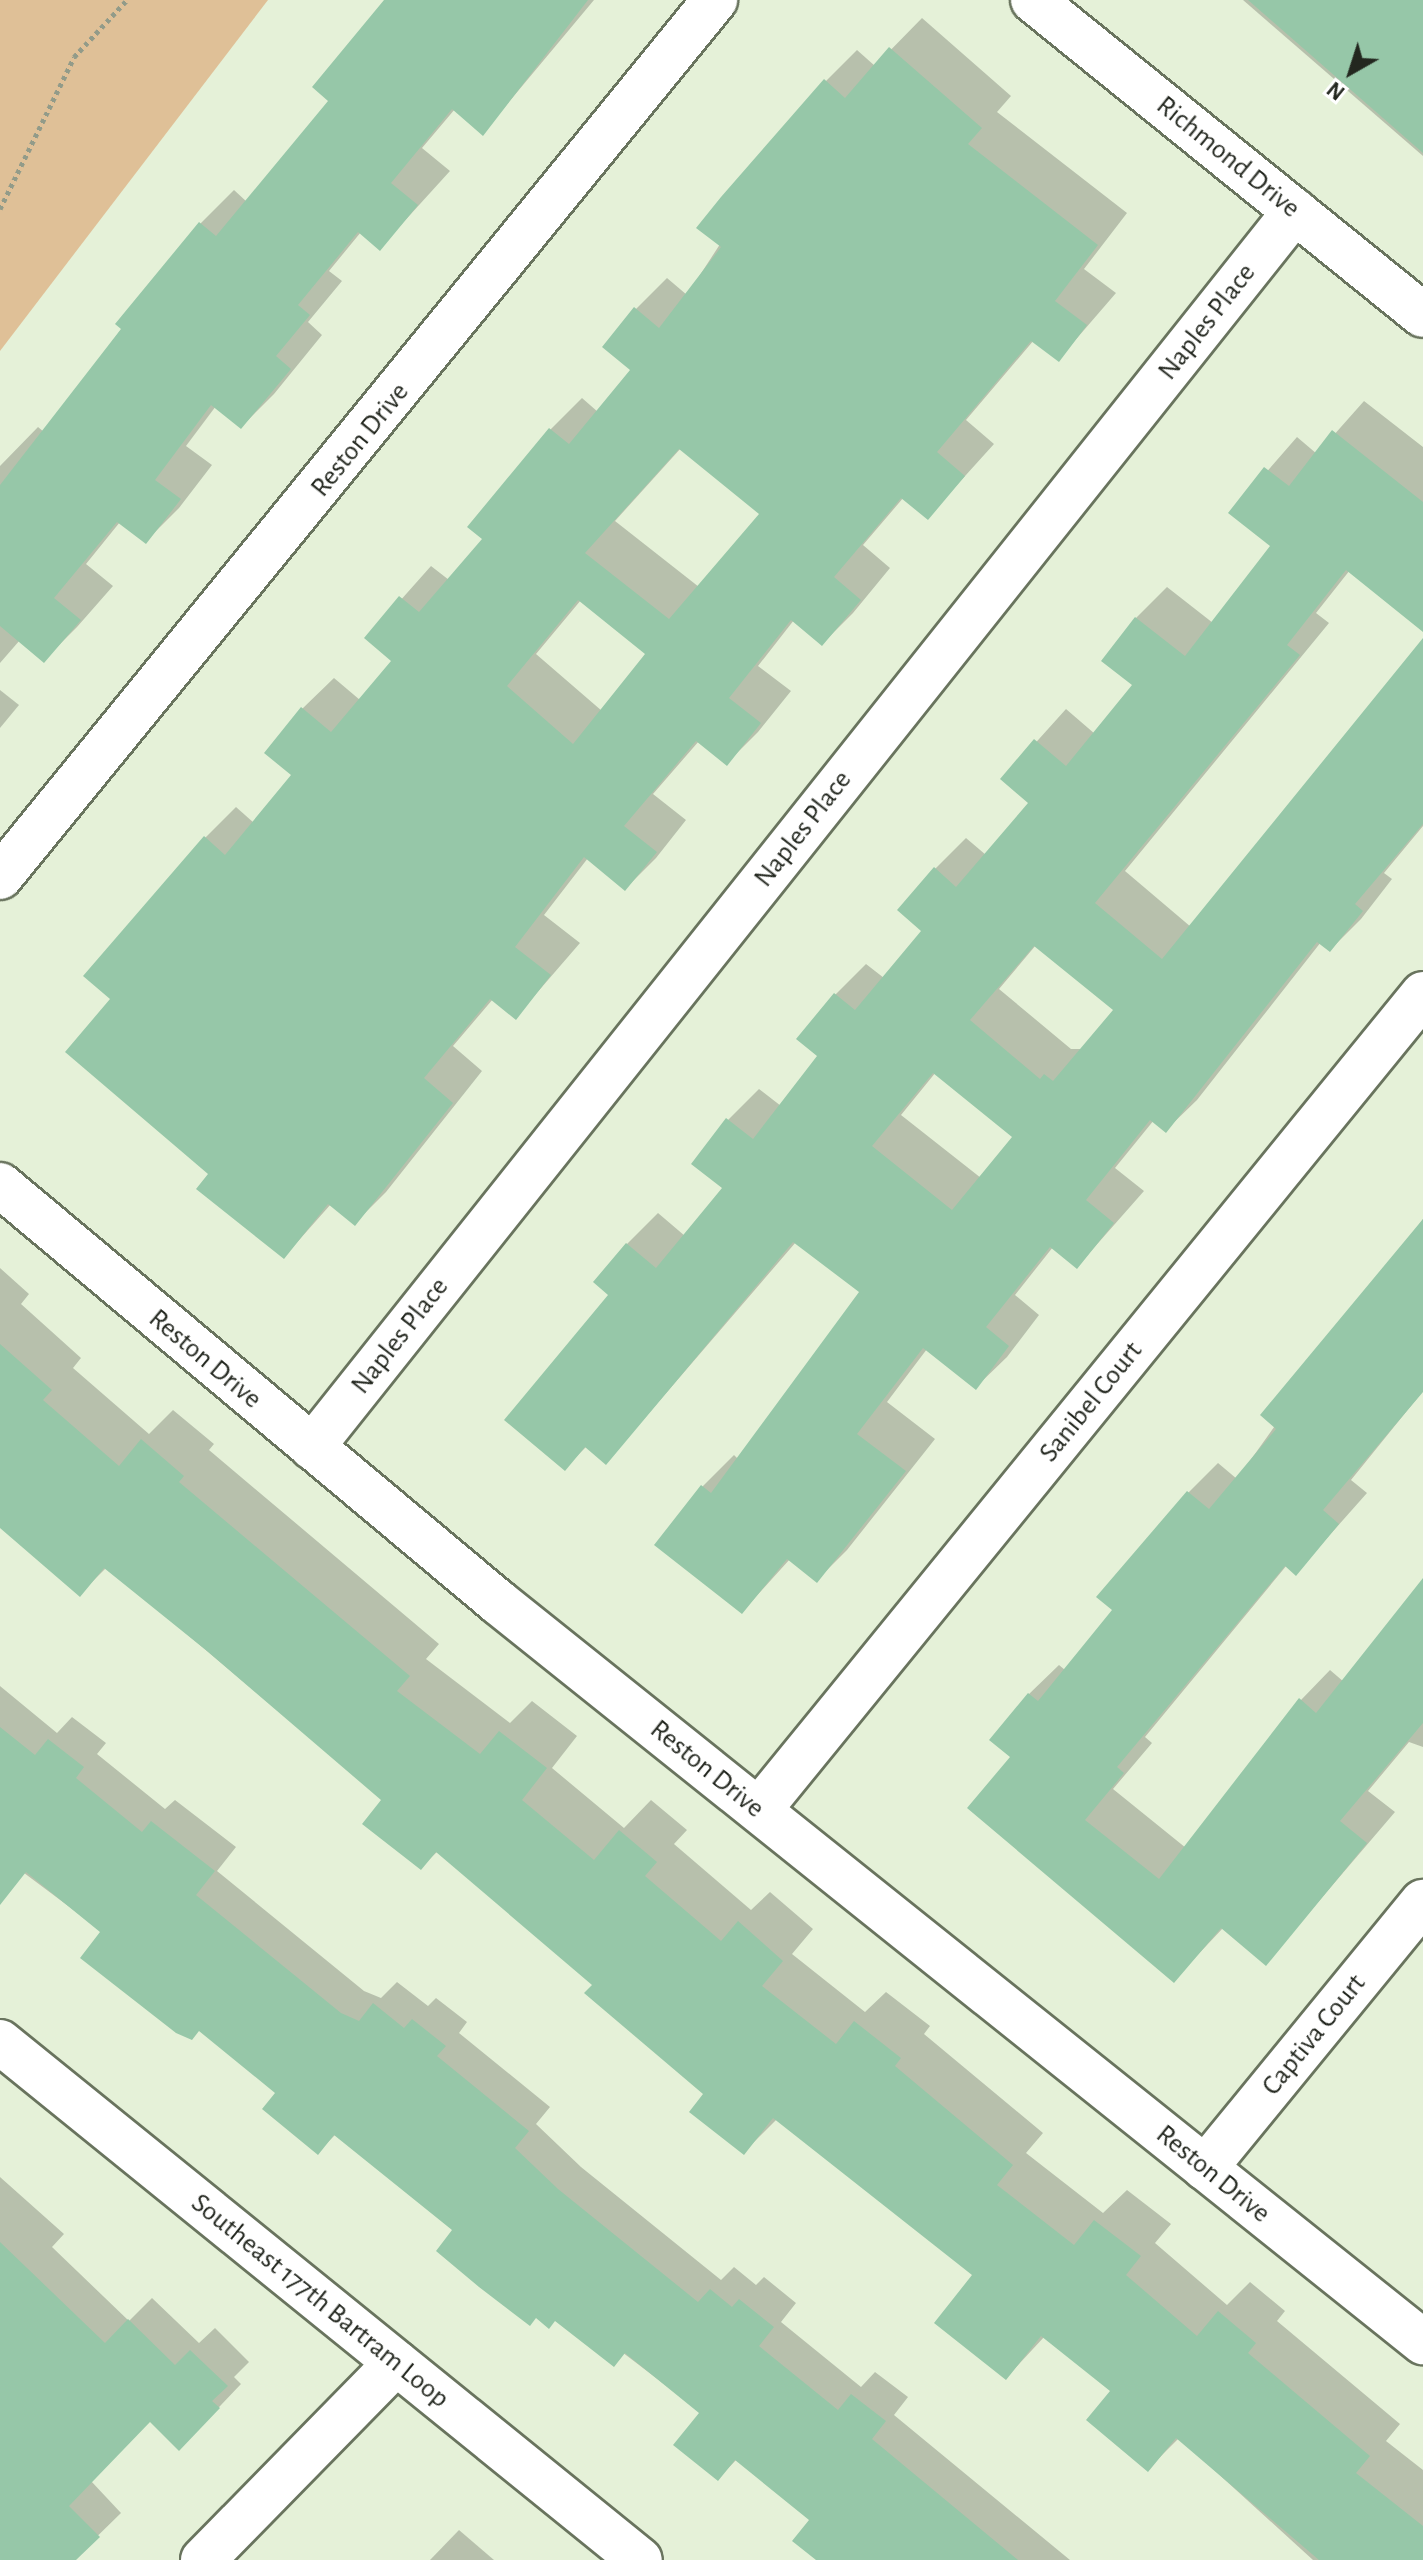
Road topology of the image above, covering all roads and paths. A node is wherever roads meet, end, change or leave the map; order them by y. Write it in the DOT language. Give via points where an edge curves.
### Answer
graph roads {
  1 [pos="127,0"];
  2 [pos="715,0"];
  3 [pos="1033,0"];
  4 [pos="0,209"];
  5 [pos="1295,211"];
  6 [pos="1423,315"];
  7 [pos="0,877"];
  8 [pos="1423,994"];
  9 [pos="0,1185"];
  10 [pos="312,1447"];
  11 [pos="759,1810"];
  12 [pos="1423,1902"];
  13 [pos="0,2042"];
  14 [pos="1205,2168"];
  15 [pos="1423,2342"];
  16 [pos="396,2363"];
  17 [pos="203,2560"];
  18 [pos="640,2560"];
  1 -- 4 [label="path" via="74,57"];
  2 -- 7 [label="street, Reston Drive"];
  3 -- 5 [label="street, Richmond Drive"];
  5 -- 6 [label="street, Richmond Drive"];
  5 -- 10 [label="street, Naples Place"];
  8 -- 11 [label="street, Sanibel Court"];
  9 -- 10 [label="street, Reston Drive"];
  10 -- 11 [label="street, Reston Drive"];
  11 -- 14 [label="street, Reston Drive"];
  12 -- 14 [label="street, Captiva Court"];
  13 -- 16 [label="street, Southeast 177th Bartram Loop"];
  14 -- 15 [label="street, Reston Drive"];
  16 -- 17 [label="street"];
  16 -- 18 [label="street, Southeast 177th Bartram Loop"];
}
